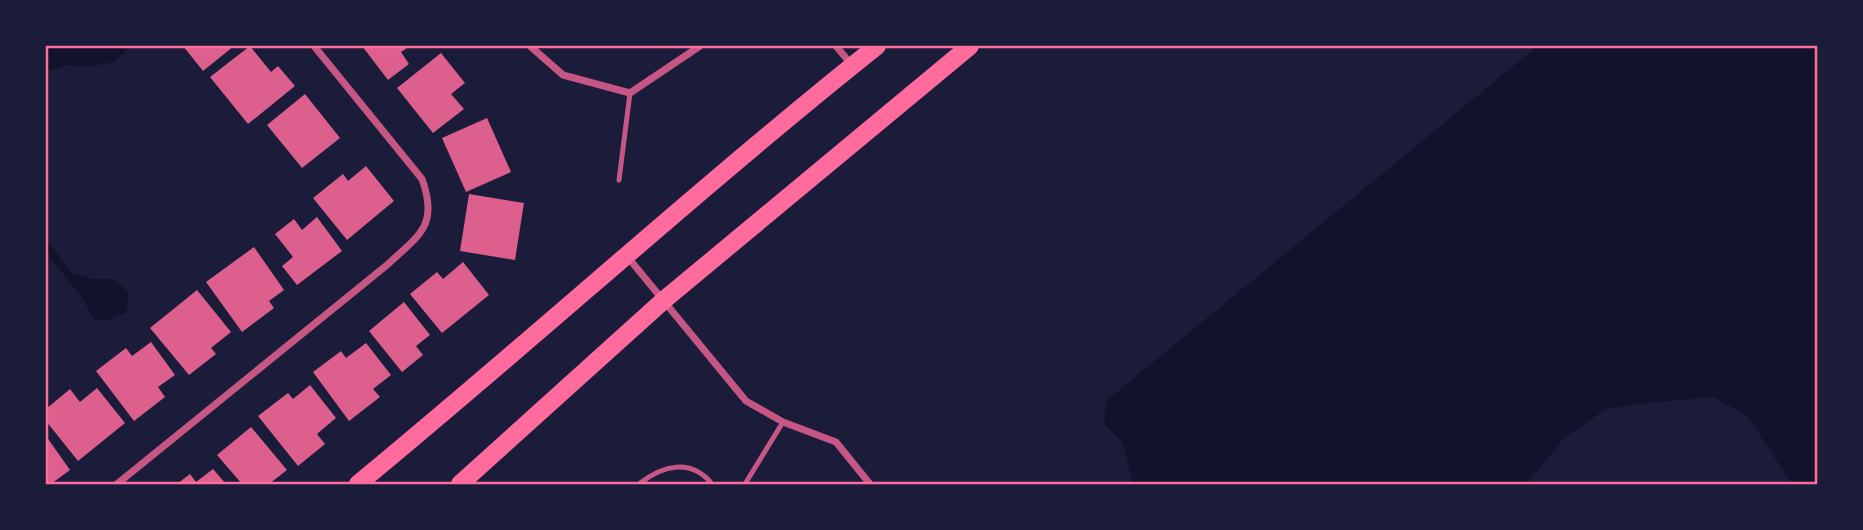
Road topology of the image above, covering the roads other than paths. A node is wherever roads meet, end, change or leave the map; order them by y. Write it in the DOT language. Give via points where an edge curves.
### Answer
graph roads {
  1 [pos="314,46"];
  2 [pos="530,46"];
  3 [pos="700,46"];
  4 [pos="836,46"];
  5 [pos="877,46"];
  6 [pos="970,46"];
  7 [pos="852,66"];
  8 [pos="630,93"];
  9 [pos="619,180"];
  10 [pos="625,255"];
  11 [pos="664,300"];
  12 [pos="783,422"];
  13 [pos="117,485"];
  14 [pos="358,485"];
  15 [pos="460,485"];
  16 [pos="639,485"];
  17 [pos="712,485"];
  18 [pos="745,485"];
  19 [pos="870,485"];
  1 -- 13 [label="street" via="422,179 429,217 420,234 377,274"];
  2 -- 8 [label="street" via="563,75"];
  3 -- 8 [label="street"];
  4 -- 7 [label="street"];
  5 -- 7 [label="main road"];
  6 -- 11 [label="main road"];
  7 -- 10 [label="main road"];
  8 -- 9 [label="lane"];
  10 -- 11 [label="street"];
  10 -- 14 [label="main road"];
  11 -- 12 [label="street" via="746,401"];
  11 -- 15 [label="main road"];
  12 -- 18 [label="lane"];
  12 -- 19 [label="street" via="836,442"];
  16 -- 17 [label="lane" via="652,473 677,465 705,476"];
}
